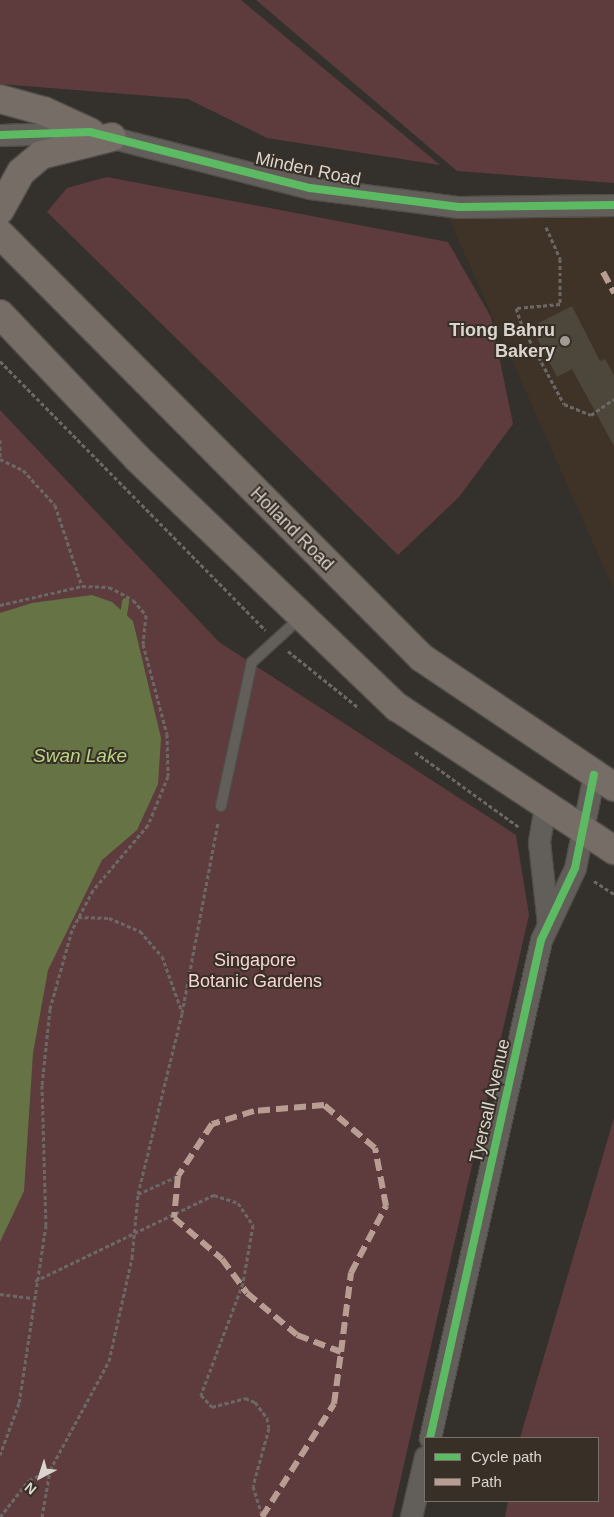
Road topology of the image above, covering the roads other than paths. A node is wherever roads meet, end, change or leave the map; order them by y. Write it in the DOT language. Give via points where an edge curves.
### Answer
graph roads {
  1 [pos="0,99"];
  2 [pos="0,135"];
  3 [pos="101,135"];
  4 [pos="614,205"];
  5 [pos="0,210"];
  6 [pos="0,234"];
  7 [pos="0,314"];
  8 [pos="300,618"];
  9 [pos="604,781"];
  10 [pos="221,806"];
  11 [pos="545,807"];
  12 [pos="581,829"];
  13 [pos="614,850"];
  14 [pos="548,923"];
  15 [pos="430,1437"];
  16 [pos="424,1461"];
  17 [pos="411,1517"];
  1 -- 3 [label="main road" via="44,111"];
  2 -- 3 [label="street, Minden Road"];
  3 -- 4 [label="street, Minden Road" via="350,195 459,207"];
  3 -- 5 [label="main road" via="41,155 21,172"];
  6 -- 9 [label="main road, Holland Road" via="422,658"];
  7 -- 8 [label="main road" via="138,459"];
  8 -- 10 [label="lane" via="252,662"];
  8 -- 11 [label="main road" via="397,707"];
  9 -- 12 [label="street, Tyersall Avenue"];
  11 -- 12 [label="main road"];
  11 -- 14 [label="street" via="539,842"];
  12 -- 13 [label="main road"];
  12 -- 14 [label="street, Tyersall Avenue" via="574,868"];
  14 -- 15 [label="street, Tyersall Avenue"];
  16 -- 17 [label="street"];
}
